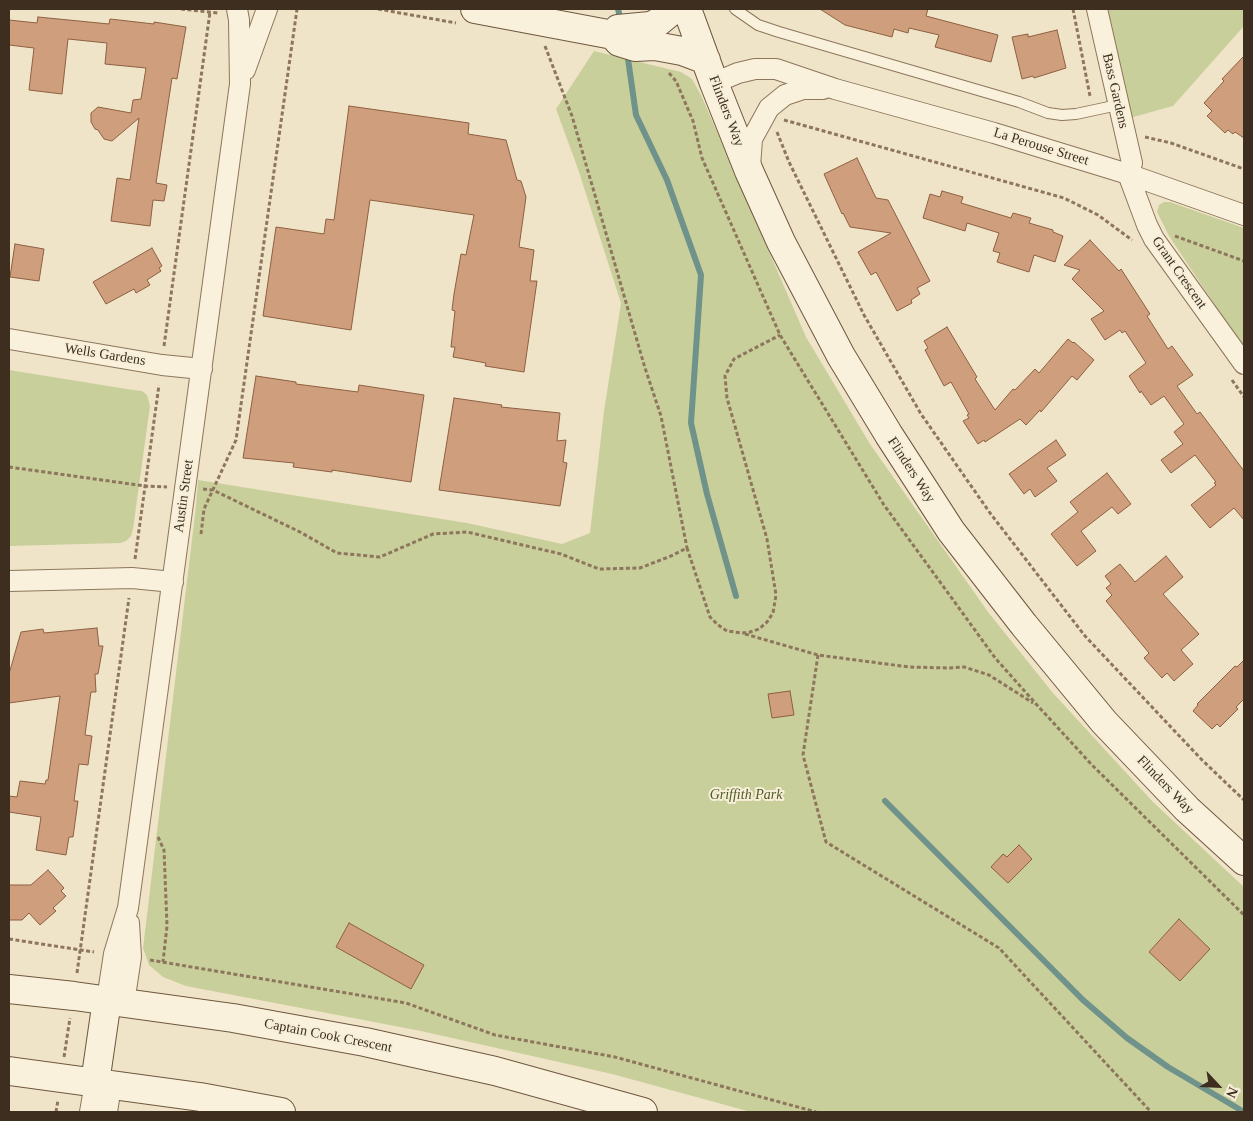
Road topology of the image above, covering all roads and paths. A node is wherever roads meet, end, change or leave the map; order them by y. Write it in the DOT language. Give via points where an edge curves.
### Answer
graph roads {
  1 [pos="181,9"];
  2 [pos="237,9"];
  3 [pos="267,9"];
  4 [pos="297,9"];
  5 [pos="475,9"];
  6 [pos="674,9"];
  7 [pos="687,9"];
  8 [pos="735,9"];
  9 [pos="1097,9"];
  10 [pos="620,35"];
  11 [pos="544,44"];
  12 [pos="710,72"];
  13 [pos="240,84"];
  14 [pos="835,89"];
  15 [pos="1118,105"];
  16 [pos="770,112"];
  17 [pos="750,172"];
  18 [pos="1128,174"];
  19 [pos="1244,215"];
  20 [pos="1154,239"];
  21 [pos="1244,261"];
  22 [pos="780,336"];
  23 [pos="9,339"];
  24 [pos="1244,364"];
  25 [pos="162,365"];
  26 [pos="202,369"];
  27 [pos="9,467"];
  28 [pos="145,486"];
  29 [pos="186,488"];
  30 [pos="213,490"];
  31 [pos="200,538"];
  32 [pos="687,548"];
  33 [pos="132,578"];
  34 [pos="9,581"];
  35 [pos="173,582"];
  36 [pos="742,634"];
  37 [pos="818,655"];
  38 [pos="1037,705"];
  39 [pos="1244,800"];
  40 [pos="159,828"];
  41 [pos="1244,861"];
  42 [pos="9,939"];
  43 [pos="9,989"];
  44 [pos="116,1002"];
  45 [pos="9,1071"];
  46 [pos="103,1085"];
  47 [pos="90,1112"];
  48 [pos="107,1112"];
  49 [pos="281,1112"];
  50 [pos="643,1112"];
  51 [pos="816,1112"];
  52 [pos="1151,1112"];
  1 -- 25 [label="path" via="210,12"];
  2 -- 13 [label="street, Austin Street"];
  3 -- 13 [label="street, Austin Street"];
  4 -- 30 [label="path" via="236,440"];
  5 -- 10 [label="street"];
  6 -- 10 [label="street" via="657,23"];
  7 -- 12 [label="street, Flinders Way"];
  8 -- 15 [label="lane" via="758,25 779,32 1048,113 1076,114"];
  9 -- 15 [label="street, Bass Gardens"];
  10 -- 12 [label="street" via="682,51"];
  11 -- 32 [label="path" via="572,116 662,416"];
  12 -- 14 [label="street, La Perouse Street" via="776,69"];
  12 -- 17 [label="street, Flinders Way"];
  13 -- 26 [label="street, Austin Street"];
  14 -- 16 [label="street, La Perouse Street" via="803,89 784,95"];
  14 -- 18 [label="street, La Perouse Street"];
  15 -- 18 [label="street, Bass Gardens" via="1132,163"];
  16 -- 17 [label="street, La Perouse Street" via="752,139"];
  16 -- 20 [label="path" via="1064,198 1098,215 1130,240"];
  16 -- 39 [label="path" via="789,162 864,315 921,414 990,513 1085,636"];
  17 -- 41 [label="street, Flinders Way" via="781,242 841,356 951,531 1104,722 1187,809"];
  18 -- 19 [label="street, La Perouse Street"];
  18 -- 20 [label="street, Grant Crescent"];
  20 -- 21 [label="path" via="1177,236"];
  20 -- 24 [label="street, Grant Crescent"];
  22 -- 36 [label="path" via="734,359 725,376 727,398 766,539 776,595 776,605 767,622"];
  23 -- 25 [label="street, Wells Gardens"];
  25 -- 26 [label="street, Wells Gardens"];
  25 -- 28 [label="path"];
  26 -- 29 [label="street, Austin Street"];
  27 -- 28 [label="path"];
  28 -- 29 [label="path"];
  28 -- 33 [label="path"];
  29 -- 30 [label="path"];
  29 -- 35 [label="street, Austin Street"];
  30 -- 31 [label="path" via="204,510"];
  30 -- 32 [label="path" via="338,553 380,557 432,534 467,532 561,554 599,569 640,568"];
  32 -- 36 [label="path" via="710,617 727,631"];
  33 -- 34 [label="street"];
  33 -- 35 [label="street"];
  33 -- 42 [label="path" via="81,950"];
  35 -- 44 [label="street, Austin Street" via="128,908 114,954"];
  36 -- 37 [label="path"];
  37 -- 38 [label="path" via="909,667 964,667 989,676"];
  37 -- 52 [label="path" via="804,755 826,842 999,948"];
  40 -- 51 [label="path" via="158,837 164,850 167,926 163,962 406,1003 495,1034 615,1057"];
  43 -- 44 [label="street, Captain Cook Crescent"];
  44 -- 46 [label="street"];
  44 -- 50 [label="street, Captain Cook Crescent" via="233,1018 365,1042 495,1071"];
  45 -- 46 [label="street"];
  46 -- 47 [label="street"];
  46 -- 48 [label="street"];
  46 -- 49 [label="street" via="200,1097"];
}
